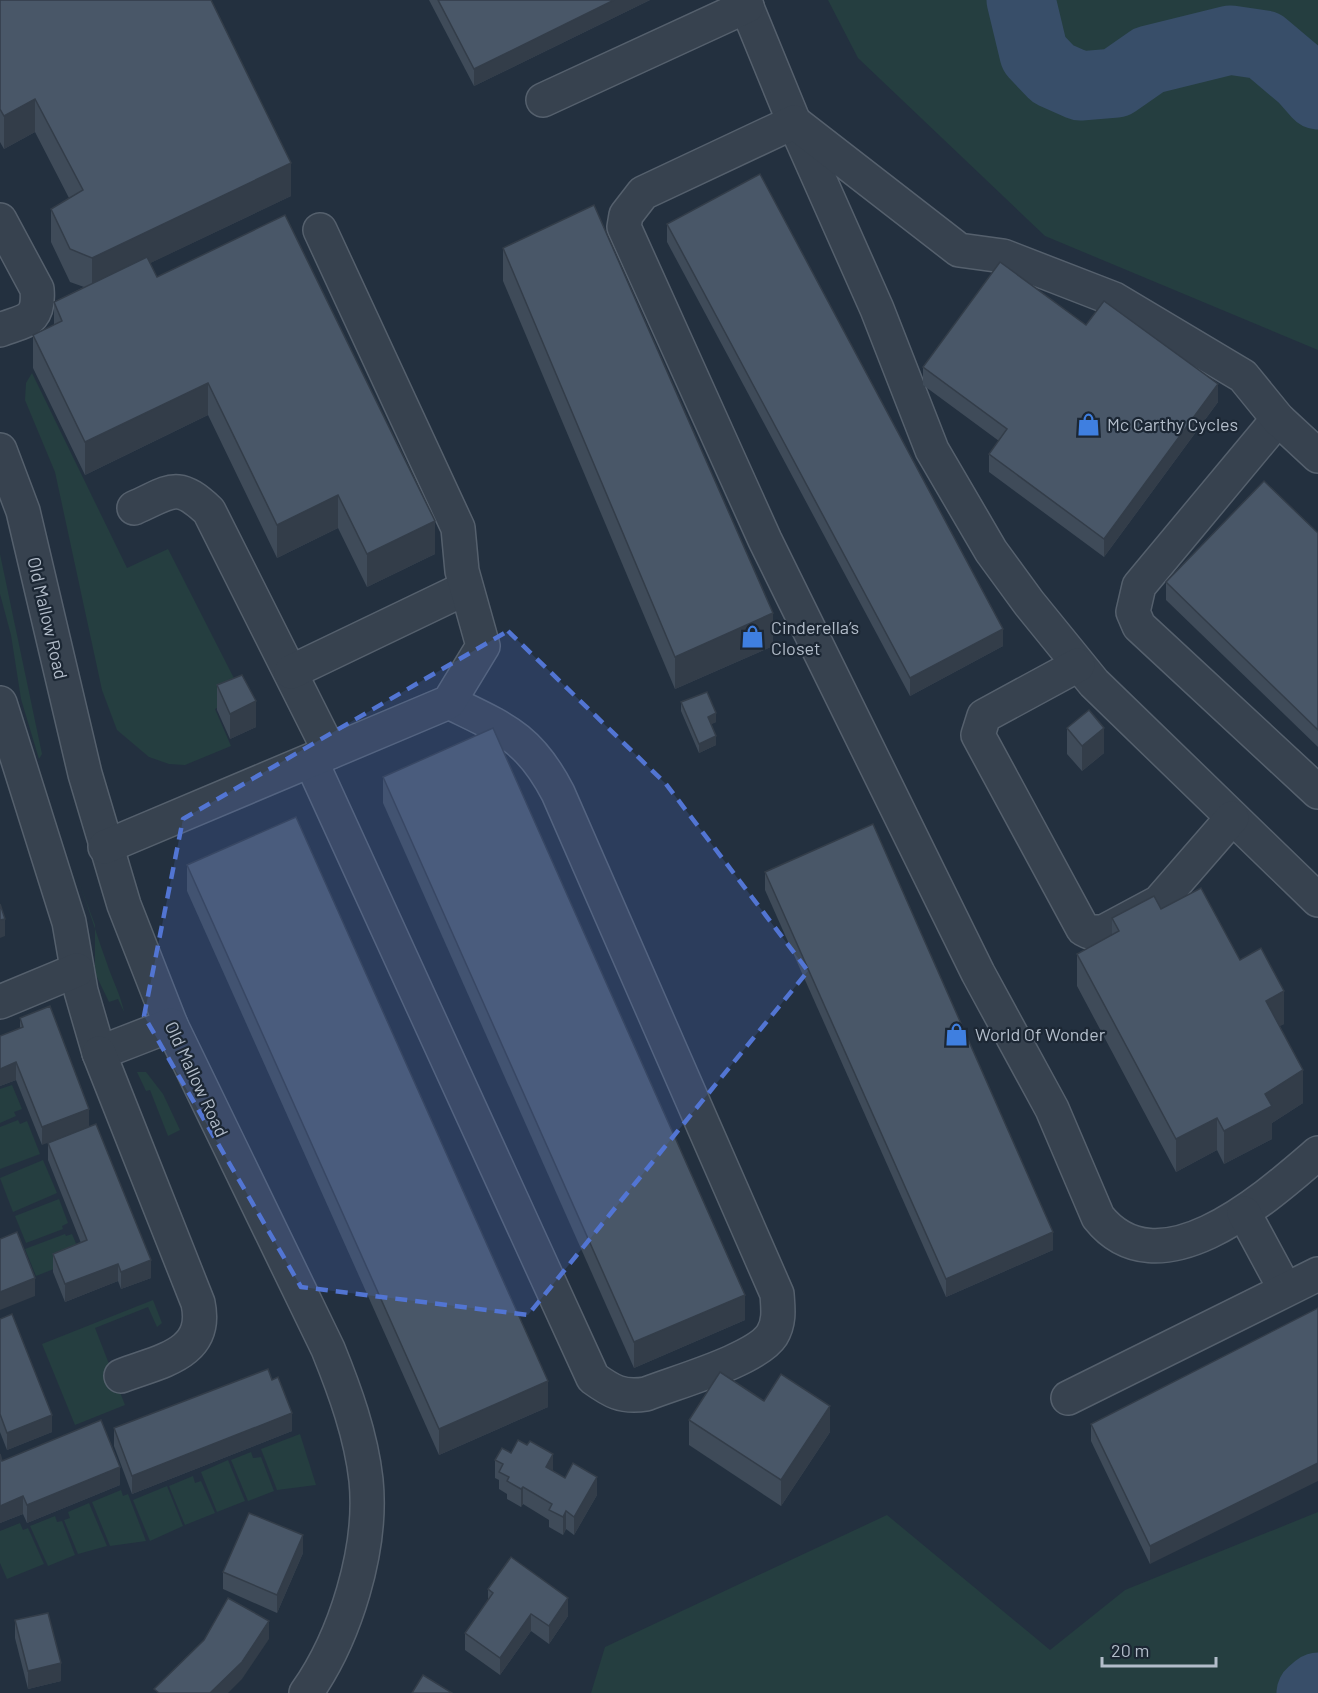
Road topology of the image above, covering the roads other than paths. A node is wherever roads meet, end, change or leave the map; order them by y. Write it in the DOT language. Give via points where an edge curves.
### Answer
graph roads {
  1 [pos="745,3"];
  2 [pos="543,100"];
  3 [pos="794,122"];
  4 [pos="0,220"];
  5 [pos="320,230"];
  6 [pos="0,330"];
  7 [pos="1278,419"];
  8 [pos="0,450"];
  9 [pos="1318,456"];
  10 [pos="134,508"];
  11 [pos="466,588"];
  12 [pos="1078,665"];
  13 [pos="291,672"];
  14 [pos="449,702"];
  15 [pos="0,703"];
  16 [pos="321,757"];
  17 [pos="1318,792"];
  18 [pos="1232,818"];
  19 [pos="105,847"];
  20 [pos="1318,900"];
  21 [pos="77,970"];
  22 [pos="0,1002"];
  23 [pos="171,1025"];
  24 [pos="99,1053"];
  25 [pos="1318,1153"];
  26 [pos="1244,1213"];
  27 [pos="1318,1274"];
  28 [pos="1285,1289"];
  29 [pos="121,1376"];
  30 [pos="1068,1398"];
  31 [pos="306,1693"];
  1 -- 2 [label="street"];
  1 -- 3 [label="street"];
  3 -- 7 [label="street" via="959,250 1003,256 1114,299 1243,376"];
  3 -- 12 [label="street" via="877,309 932,450 991,550"];
  3 -- 26 [label="street" via="643,193 633,204 624,227 765,540 978,973 1052,1109 1098,1217 1109,1231 1124,1240 1156,1246 1198,1237"];
  4 -- 6 [label="street" via="37,289 38,300 36,311 27,322"];
  5 -- 11 [label="street" via="458,528"];
  7 -- 9 [label="street"];
  7 -- 17 [label="street" via="1139,586 1133,612 1139,626"];
  8 -- 19 [label="street, Old Mallow Road" via="23,511"];
  10 -- 13 [label="street" via="176,490 185,491 209,511"];
  11 -- 13 [label="street"];
  11 -- 14 [label="street" via="483,646"];
  12 -- 18 [label="street"];
  12 -- 18 [label="street" via="984,716 978,735 1083,928 1103,932 1159,902"];
  13 -- 16 [label="street"];
  14 -- 16 [label="street"];
  14 -- 16 [label="street" via="523,743 541,762 558,793 777,1294 778,1319 772,1335 755,1352 646,1394 612,1392 592,1378"];
  15 -- 21 [label="street" via="69,922"];
  16 -- 19 [label="street"];
  18 -- 20 [label="street"];
  19 -- 23 [label="street, Old Mallow Road"];
  21 -- 22 [label="street"];
  21 -- 24 [label="street"];
  23 -- 24 [label="street"];
  23 -- 31 [label="street, Old Mallow Road" via="328,1349 346,1393 363,1458 366,1507 358,1572 337,1639"];
  24 -- 29 [label="street" via="202,1319 198,1335 189,1346"];
  25 -- 26 [label="street"];
  26 -- 28 [label="street"];
  27 -- 28 [label="street"];
  28 -- 30 [label="street"];
}
